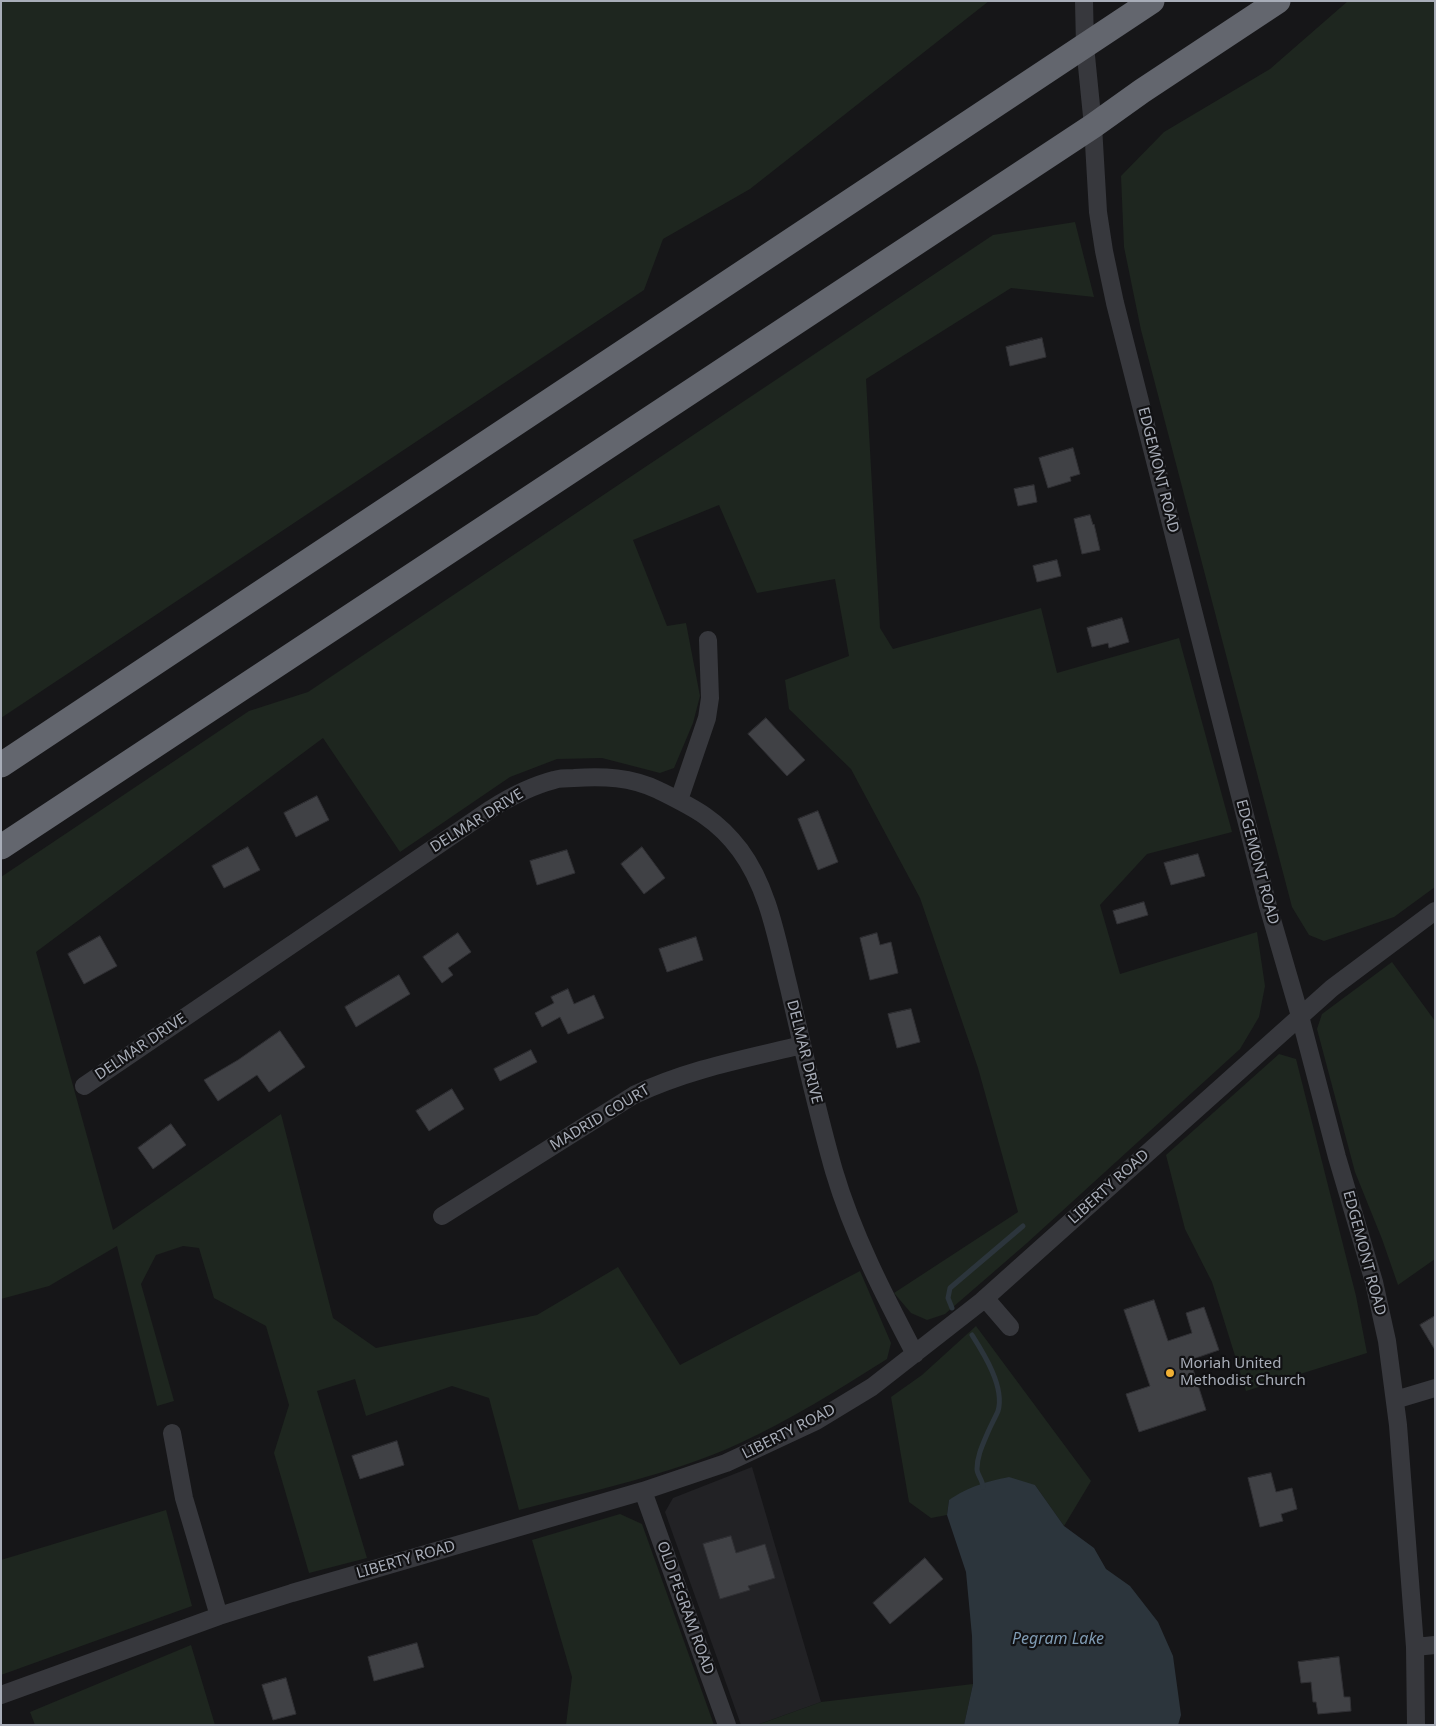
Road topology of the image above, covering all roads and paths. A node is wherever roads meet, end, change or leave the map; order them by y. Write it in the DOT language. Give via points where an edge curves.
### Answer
graph roads {
  1 [pos="1084,1"];
  2 [pos="1152,1"];
  3 [pos="1278,1"];
  4 [pos="1085,46"];
  5 [pos="1093,126"];
  6 [pos="708,640"];
  7 [pos="1,765"];
  8 [pos="679,800"];
  9 [pos="1,847"];
  10 [pos="1435,911"];
  11 [pos="1300,1016"];
  12 [pos="802,1045"];
  13 [pos="84,1086"];
  14 [pos="442,1216"];
  15 [pos="985,1298"];
  16 [pos="1010,1327"];
  17 [pos="915,1354"];
  18 [pos="1435,1388"];
  19 [pos="1395,1400"];
  20 [pos="172,1433"];
  21 [pos="643,1491"];
  22 [pos="219,1616"];
  23 [pos="1435,1645"];
  24 [pos="1415,1647"];
  25 [pos="1,1695"];
  26 [pos="727,1725"];
  27 [pos="1416,1725"];
  1 -- 4 [label="street, EDGEMONT ROAD"];
  2 -- 4 [label="highway"];
  3 -- 5 [label="highway"];
  4 -- 5 [label="street, EDGEMONT ROAD"];
  4 -- 7 [label="highway"];
  5 -- 9 [label="highway"];
  5 -- 11 [label="street, EDGEMONT ROAD" via="1098,212 1115,303 1268,906"];
  6 -- 8 [label="street" via="710,698 707,718"];
  8 -- 12 [label="street, DELMAR DRIVE" via="717,825 739,849 757,878 772,920"];
  8 -- 13 [label="street, DELMAR DRIVE" via="647,785 599,776 555,779 515,794"];
  10 -- 11 [label="street, LIBERTY ROAD"];
  11 -- 15 [label="street, LIBERTY ROAD"];
  11 -- 19 [label="street, EDGEMONT ROAD" via="1374,1282"];
  12 -- 14 [label="street, MADRID COURT" via="696,1070 640,1092"];
  12 -- 17 [label="street, DELMAR DRIVE" via="848,1215 879,1287"];
  15 -- 16 [label="street"];
  15 -- 17 [label="street, LIBERTY ROAD"];
  17 -- 21 [label="street, LIBERTY ROAD" via="872,1387 816,1421 726,1463"];
  18 -- 19 [label="street"];
  19 -- 24 [label="street, EDGEMONT ROAD"];
  20 -- 22 [label="street" via="184,1498"];
  21 -- 22 [label="street, LIBERTY ROAD"];
  21 -- 26 [label="street, OLD PEGRAM ROAD"];
  22 -- 25 [label="street, LIBERTY ROAD"];
  23 -- 24 [label="street"];
  24 -- 27 [label="street, EDGEMONT ROAD"];
}
